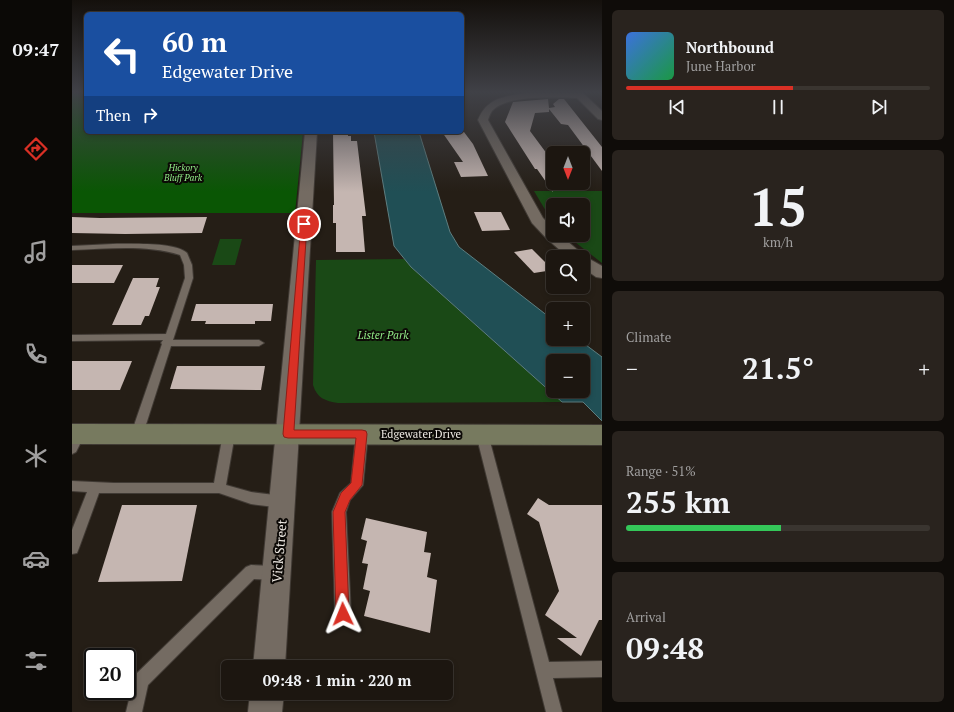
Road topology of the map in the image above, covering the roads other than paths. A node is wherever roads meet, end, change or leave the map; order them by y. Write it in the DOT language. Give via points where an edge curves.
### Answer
graph roads {
  1 [pos="486,126"];
  2 [pos="311,134"];
  3 [pos="72,248"];
  4 [pos="570,250"];
  5 [pos="590,265"];
  6 [pos="602,272"];
  7 [pos="72,338"];
  8 [pos="167,340"];
  9 [pos="259,344"];
  10 [pos="137,434"];
  11 [pos="229,434"];
  12 [pos="288,434"];
  13 [pos="362,434"];
  14 [pos="482,434"];
  15 [pos="602,435"];
  16 [pos="74,439"];
  17 [pos="72,486"];
  18 [pos="95,487"];
  19 [pos="219,488"];
  20 [pos="283,502"];
  21 [pos="72,548"];
  22 [pos="277,573"];
  23 [pos="343,614"];
  24 [pos="270,660"];
  25 [pos="602,669"];
  26 [pos="543,670"];
  27 [pos="266,700"];
  28 [pos="134,712"];
  29 [pos="265,712"];
  30 [pos="554,712"];
  1 -- 4 [label="street" via="537,220"];
  2 -- 12 [label="street, Vick Street"];
  3 -- 8 [label="lane" via="152,247 173,249 183,253 188,265 189,278"];
  5 -- 6 [label="street"];
  7 -- 8 [label="lane"];
  8 -- 9 [label="lane"];
  8 -- 10 [label="lane"];
  10 -- 11 [label="street, Edgewater Drive"];
  10 -- 16 [label="street, Edgewater Drive"];
  11 -- 12 [label="street, Edgewater Drive"];
  11 -- 19 [label="lane"];
  12 -- 13 [label="street, Edgewater Drive"];
  12 -- 20 [label="street, Vick Street"];
  13 -- 14 [label="street, Edgewater Drive"];
  13 -- 23 [label="lane" via="356,485 345,497 339,512"];
  14 -- 15 [label="street, Edgewater Drive"];
  14 -- 26 [label="lane"];
  17 -- 18 [label="lane"];
  18 -- 19 [label="lane"];
  18 -- 21 [label="lane"];
  19 -- 20 [label="lane" via="251,498"];
  20 -- 22 [label="street, Vick Street"];
  22 -- 24 [label="street, Vick Street"];
  22 -- 28 [label="lane" via="252,572 141,681"];
  25 -- 26 [label="lane"];
  26 -- 30 [label="lane"];
  27 -- 29 [label="street"];
}
